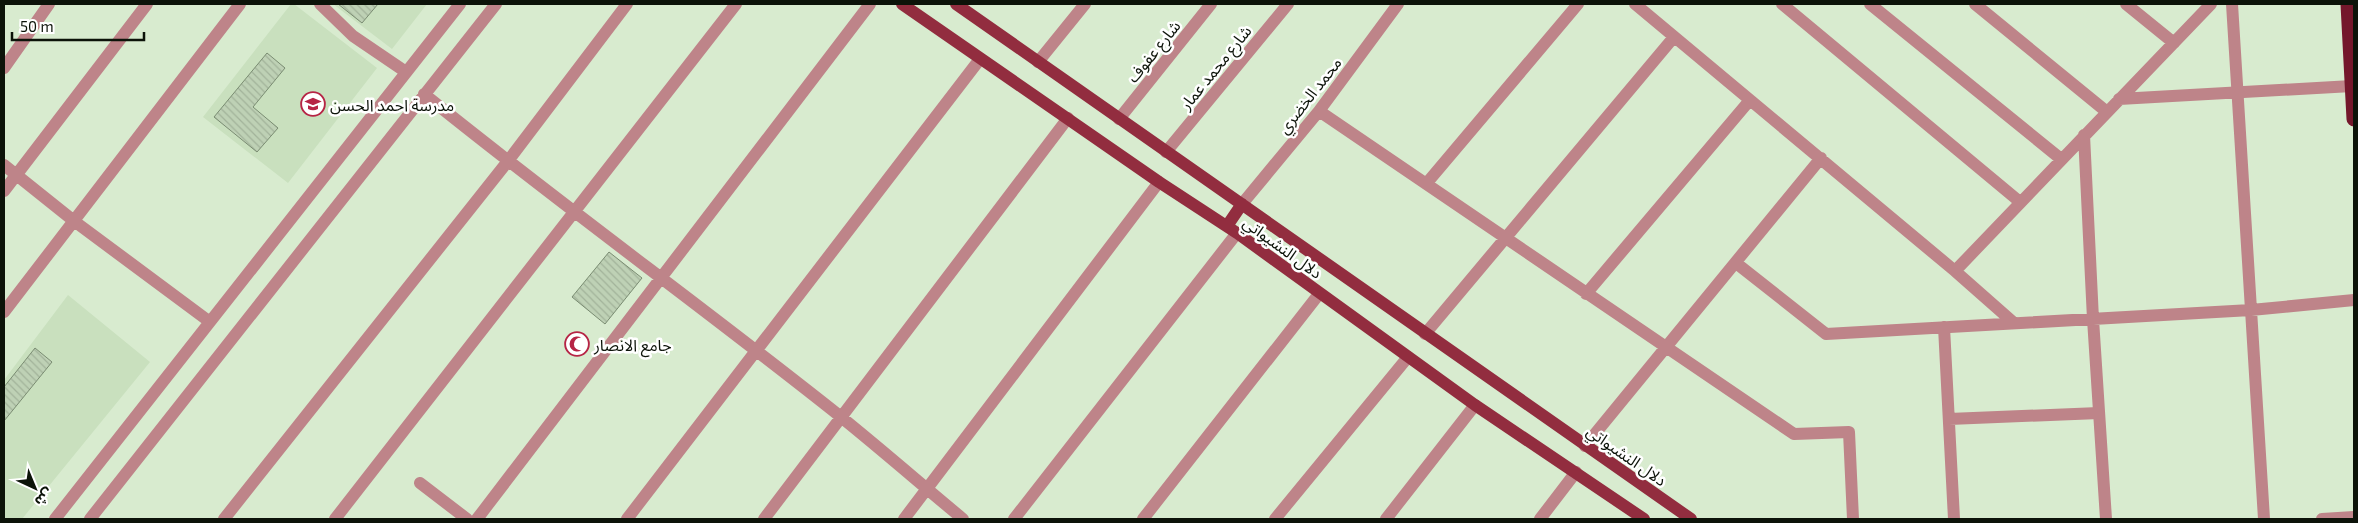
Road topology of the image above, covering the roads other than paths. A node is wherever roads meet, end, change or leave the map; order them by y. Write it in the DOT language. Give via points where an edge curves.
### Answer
graph roads {
  1 [pos="49,4"];
  2 [pos="147,4"];
  3 [pos="240,4"];
  4 [pos="320,4"];
  5 [pos="460,4"];
  6 [pos="496,4"];
  7 [pos="626,4"];
  8 [pos="736,4"];
  9 [pos="870,4"];
  10 [pos="902,4"];
  11 [pos="1085,4"];
  12 [pos="1212,4"];
  13 [pos="1288,4"];
  14 [pos="1398,4"];
  15 [pos="1578,4"];
  16 [pos="1634,4"];
  17 [pos="1782,4"];
  18 [pos="1870,4"];
  19 [pos="1975,4"];
  20 [pos="2126,4"];
  21 [pos="2211,4"];
  22 [pos="2232,4"];
  23 [pos="2348,4"];
  24 [pos="964,6"];
  25 [pos="1674,37"];
  26 [pos="2174,42"];
  27 [pos="980,59"];
  28 [pos="1038,62"];
  29 [pos="4,68"];
  30 [pos="406,72"];
  31 [pos="2352,86"];
  32 [pos="424,94"];
  33 [pos="2238,94"];
  34 [pos="1750,100"];
  35 [pos="2119,100"];
  36 [pos="1319,110"];
  37 [pos="2107,112"];
  38 [pos="1068,118"];
  39 [pos="1119,119"];
  40 [pos="2354,119"];
  41 [pos="2084,135"];
  42 [pos="1166,152"];
  43 [pos="1821,158"];
  44 [pos="2062,160"];
  45 [pos="508,161"];
  46 [pos="4,165"];
  47 [pos="16,175"];
  48 [pos="1159,182"];
  49 [pos="1426,184"];
  50 [pos="4,191"];
  51 [pos="2020,202"];
  52 [pos="1242,204"];
  53 [pos="574,213"];
  54 [pos="74,221"];
  55 [pos="1232,230"];
  56 [pos="1505,239"];
  57 [pos="1736,263"];
  58 [pos="1955,271"];
  59 [pos="661,277"];
  60 [pos="1319,294"];
  61 [pos="1586,294"];
  62 [pos="2354,300"];
  63 [pos="2251,310"];
  64 [pos="4,312"];
  65 [pos="2093,319"];
  66 [pos="210,322"];
  67 [pos="2014,324"];
  68 [pos="1944,328"];
  69 [pos="1425,334"];
  70 [pos="1665,347"];
  71 [pos="755,350"];
  72 [pos="1408,357"];
  73 [pos="1475,405"];
  74 [pos="2099,413"];
  75 [pos="842,418"];
  76 [pos="1949,419"];
  77 [pos="1586,446"];
  78 [pos="1576,472"];
  79 [pos="420,483"];
  80 [pos="926,489"];
  81 [pos="2354,517"];
  82 [pos="55,519"];
  83 [pos="90,519"];
  84 [pos="224,519"];
  85 [pos="335,519"];
  86 [pos="467,519"];
  87 [pos="477,519"];
  88 [pos="627,519"];
  89 [pos="764,519"];
  90 [pos="904,519"];
  91 [pos="963,519"];
  92 [pos="1014,519"];
  93 [pos="1143,519"];
  94 [pos="1275,519"];
  95 [pos="1386,519"];
  96 [pos="1540,519"];
  97 [pos="1644,519"];
  98 [pos="1691,519"];
  99 [pos="1853,519"];
  100 [pos="1954,519"];
  101 [pos="2106,519"];
  102 [pos="2264,519"];
  103 [pos="2322,519"];
  1 -- 29 [label="street"];
  2 -- 47 [label="street"];
  3 -- 54 [label="street"];
  4 -- 30 [label="street" via="353,36"];
  5 -- 30 [label="street"];
  6 -- 32 [label="street"];
  7 -- 45 [label="street"];
  8 -- 53 [label="street"];
  9 -- 59 [label="street"];
  10 -- 27 [label="main road, دلال النشيواتي"];
  11 -- 28 [label="street"];
  12 -- 39 [label="street, شارع عفوف"];
  13 -- 42 [label="street, شارع محمد عمار"];
  14 -- 36 [label="street, محمد الخضري"];
  15 -- 49 [label="street"];
  16 -- 25 [label="street"];
  17 -- 51 [label="street"];
  18 -- 44 [label="street"];
  19 -- 37 [label="street"];
  20 -- 26 [label="street"];
  21 -- 26 [label="street"];
  22 -- 33 [label="street"];
  23 -- 31 [label="highway"];
  24 -- 28 [label="main road, دلال النشيواتي"];
  25 -- 34 [label="street"];
  25 -- 56 [label="street"];
  26 -- 35 [label="street"];
  27 -- 38 [label="main road, دلال النشيواتي"];
  27 -- 71 [label="street"];
  28 -- 39 [label="main road, دلال النشيواتي"];
  30 -- 66 [label="street"];
  31 -- 33 [label="street"];
  31 -- 40 [label="highway"];
  32 -- 45 [label="street"];
  32 -- 83 [label="street"];
  33 -- 35 [label="street"];
  33 -- 63 [label="street"];
  34 -- 43 [label="street"];
  34 -- 61 [label="street"];
  35 -- 37 [label="street"];
  36 -- 49 [label="street"];
  36 -- 52 [label="street, محمد الخضري"];
  37 -- 41 [label="street"];
  38 -- 48 [label="main road, دلال النشيواتي"];
  38 -- 75 [label="street"];
  39 -- 42 [label="main road, دلال النشيواتي"];
  41 -- 44 [label="street"];
  41 -- 65 [label="street"];
  42 -- 52 [label="main road, دلال النشيواتي"];
  43 -- 57 [label="street"];
  43 -- 58 [label="street"];
  44 -- 51 [label="street"];
  45 -- 53 [label="street"];
  45 -- 84 [label="street"];
  46 -- 47 [label="street"];
  47 -- 50 [label="street"];
  47 -- 54 [label="street"];
  48 -- 55 [label="main road, دلال النشيواتي"];
  48 -- 80 [label="street"];
  49 -- 56 [label="street"];
  51 -- 58 [label="street"];
  52 -- 55 [label="main road"];
  52 -- 69 [label="main road, دلال النشيواتي"];
  53 -- 59 [label="street"];
  53 -- 85 [label="street"];
  54 -- 64 [label="street"];
  54 -- 66 [label="street"];
  55 -- 60 [label="main road, دلال النشيواتي"];
  55 -- 92 [label="street"];
  56 -- 61 [label="street"];
  56 -- 69 [label="street"];
  57 -- 68 [label="street" via="1826,334"];
  57 -- 70 [label="street"];
  58 -- 67 [label="street"];
  59 -- 71 [label="street"];
  59 -- 87 [label="street"];
  60 -- 72 [label="main road, دلال النشيواتي"];
  60 -- 93 [label="street"];
  61 -- 70 [label="street"];
  62 -- 63 [label="street"];
  63 -- 65 [label="street"];
  63 -- 102 [label="street"];
  65 -- 67 [label="street"];
  65 -- 74 [label="street"];
  66 -- 82 [label="street"];
  67 -- 68 [label="street"];
  68 -- 76 [label="street"];
  69 -- 77 [label="main road, دلال النشيواتي"];
  70 -- 77 [label="street"];
  70 -- 99 [label="street" via="1794,434 1849,432"];
  71 -- 75 [label="street"];
  71 -- 88 [label="street"];
  72 -- 73 [label="main road, دلال النشيواتي"];
  72 -- 94 [label="street"];
  73 -- 78 [label="main road, دلال النشيواتي"];
  73 -- 95 [label="street"];
  74 -- 76 [label="street"];
  74 -- 101 [label="street"];
  75 -- 80 [label="street"];
  75 -- 89 [label="street"];
  76 -- 100 [label="street"];
  77 -- 98 [label="main road, دلال النشيواتي"];
  78 -- 96 [label="street"];
  78 -- 97 [label="main road, دلال النشيواتي"];
  79 -- 86 [label="street"];
  80 -- 90 [label="street"];
  80 -- 91 [label="street"];
  81 -- 103 [label="street"];
}
